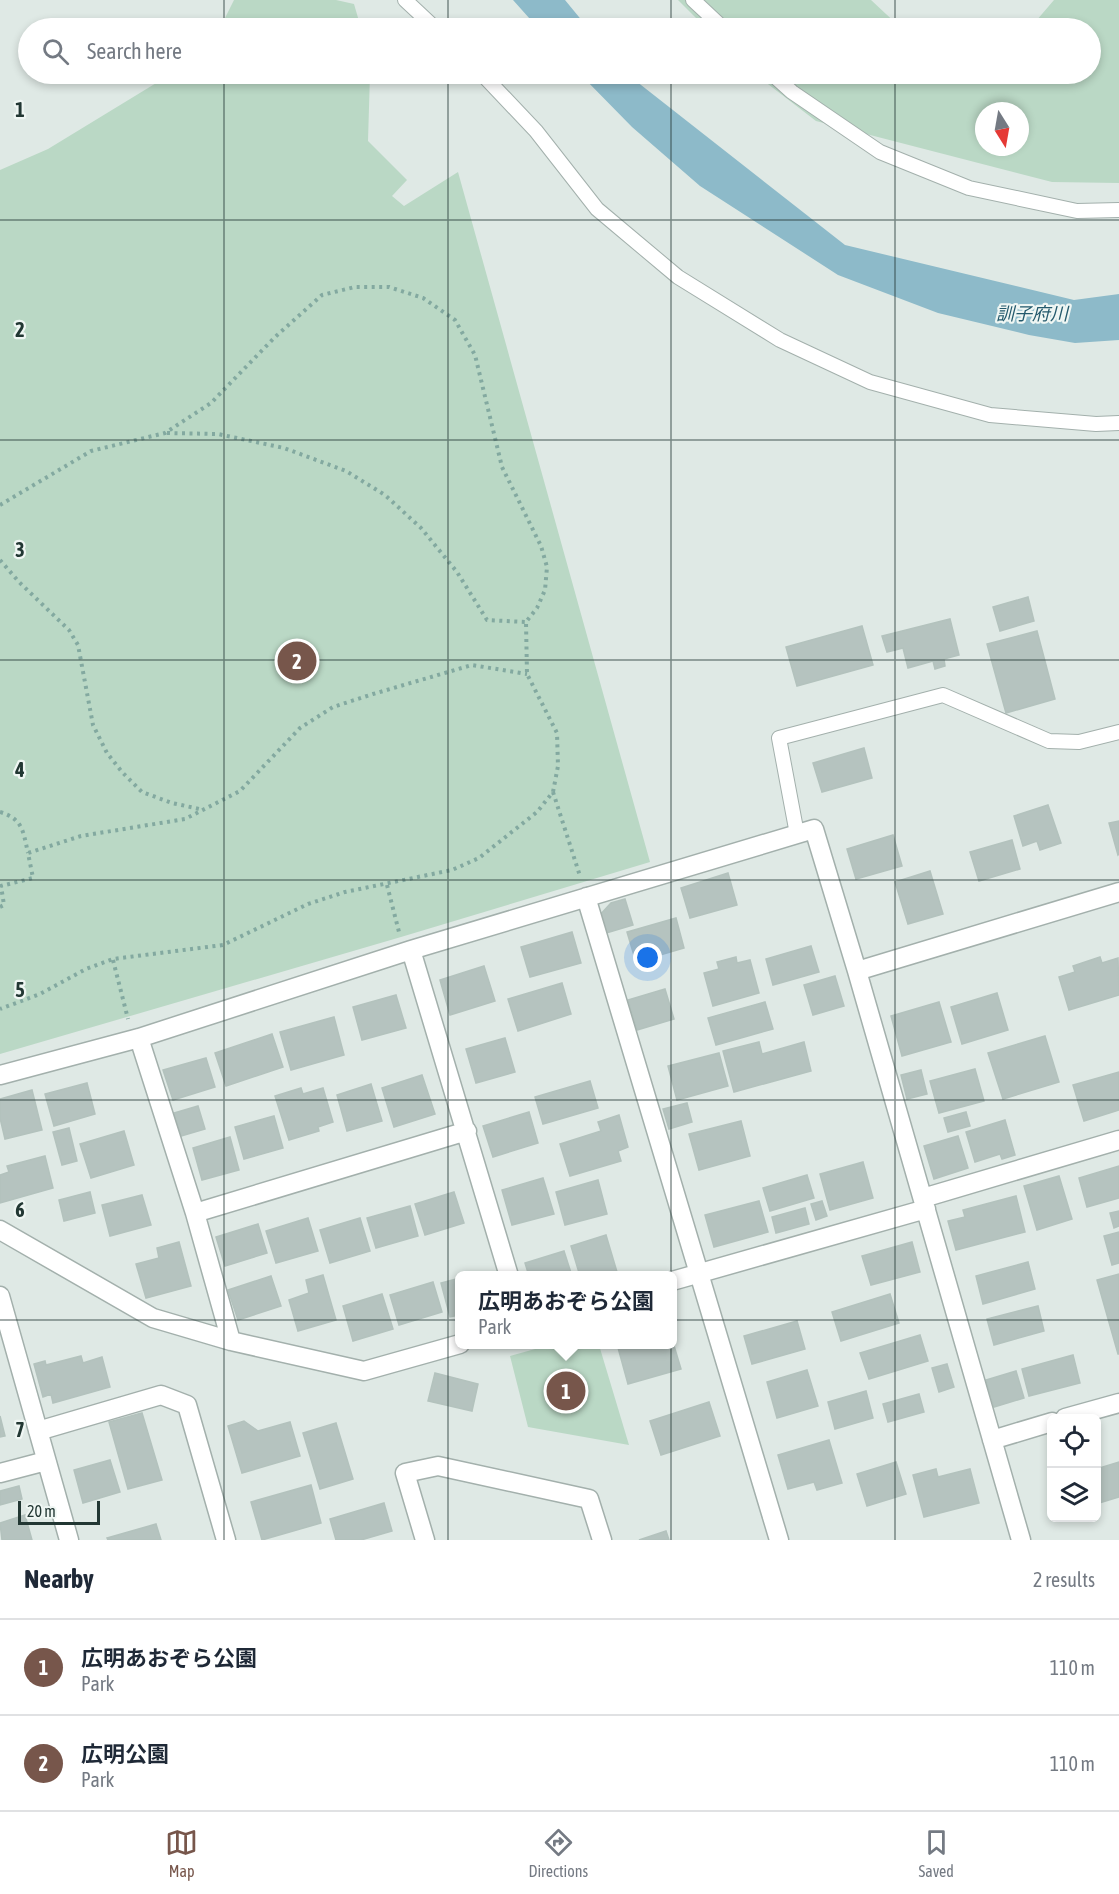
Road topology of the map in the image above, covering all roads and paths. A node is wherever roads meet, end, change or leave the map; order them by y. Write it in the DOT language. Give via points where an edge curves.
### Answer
graph roads {
  1 [pos="405,0"];
  2 [pos="693,0"];
  3 [pos="424,18"];
  4 [pos="712,18"];
  5 [pos="492,84"];
  6 [pos="783,84"];
  7 [pos="1119,210"];
  8 [pos="1119,423"];
  9 [pos="165,433"];
  10 [pos="0,505"];
  11 [pos="0,560"];
  12 [pos="526,622"];
  13 [pos="527,674"];
  14 [pos="1119,732"];
  15 [pos="553,792"];
  16 [pos="204,810"];
  17 [pos="0,812"];
  18 [pos="797,834"];
  19 [pos="28,853"];
  20 [pos="387,885"];
  21 [pos="1119,892"];
  22 [pos="586,897"];
  23 [pos="0,907"];
  24 [pos="411,950"];
  25 [pos="113,959"];
  26 [pos="857,971"];
  27 [pos="0,1009"];
  28 [pos="139,1038"];
  29 [pos="0,1075"];
  30 [pos="467,1131"];
  31 [pos="1119,1140"];
  32 [pos="924,1203"];
  33 [pos="195,1213"];
  34 [pos="0,1230"];
  35 [pos="508,1271"];
  36 [pos="700,1273"];
  37 [pos="677,1280"];
  38 [pos="1,1303"];
  39 [pos="231,1341"];
  40 [pos="455,1345"];
  41 [pos="1119,1403"];
  42 [pos="1082,1414"];
  43 [pos="1047,1424"];
  44 [pos="38,1431"];
  45 [pos="992,1440"];
  46 [pos="46,1461"];
  47 [pos="0,1473"];
  48 [pos="69,1540"];
  49 [pos="226,1540"];
  50 [pos="425,1540"];
  51 [pos="602,1540"];
  52 [pos="778,1540"];
  53 [pos="1022,1540"];
  1 -- 3 [label="lane"];
  2 -- 4 [label="lane"];
  5 -- 8 [label="lane" via="536,130 597,209 678,277 780,340 870,382 990,415"];
  6 -- 7 [label="lane" via="880,152 969,188 1077,211"];
  9 -- 10 [label="path" via="91,451"];
  9 -- 12 [label="path" via="218,434 284,448 346,471 385,495 421,528 457,572 487,620"];
  9 -- 12 [label="path" via="211,403 274,337 322,295 355,286 389,287 423,298 455,320 475,355 502,467 547,567 545,590"];
  11 -- 16 [label="path" via="74,638 93,725 122,772 142,792"];
  12 -- 13 [label="path"];
  13 -- 15 [label="path" via="557,733 558,765"];
  13 -- 16 [label="path" via="472,665 333,707 300,728 240,791"];
  14 -- 18 [label="lane" via="1079,742 1049,741 943,695 779,738"];
  15 -- 20 [label="path" via="537,812 479,858 452,870"];
  15 -- 22 [label="path"];
  16 -- 19 [label="path" via="185,819 81,836"];
  17 -- 19 [label="path" via="11,815 22,827"];
  18 -- 22 [label="street"];
  18 -- 26 [label="street" via="814,829"];
  19 -- 23 [label="path" via="33,878 1,886 4,905"];
  20 -- 24 [label="path" via="401,938"];
  20 -- 25 [label="path" via="345,892 308,904 223,945"];
  21 -- 26 [label="street"];
  22 -- 24 [label="street"];
  22 -- 36 [label="street"];
  24 -- 28 [label="street"];
  24 -- 30 [label="street"];
  25 -- 27 [label="path"];
  25 -- 28 [label="path" via="126,1016"];
  26 -- 32 [label="street"];
  28 -- 29 [label="street"];
  28 -- 33 [label="street"];
  30 -- 33 [label="street"];
  30 -- 35 [label="street"];
  31 -- 32 [label="street"];
  32 -- 36 [label="street"];
  32 -- 45 [label="street"];
  33 -- 39 [label="street"];
  34 -- 39 [label="street" via="153,1318"];
  36 -- 37 [label="street"];
  36 -- 52 [label="street"];
  38 -- 44 [label="street"];
  39 -- 40 [label="street" via="364,1371"];
  41 -- 42 [label="street"];
  43 -- 45 [label="street"];
  44 -- 46 [label="street"];
  44 -- 49 [label="street" via="160,1395 187,1405"];
  45 -- 53 [label="street"];
  46 -- 47 [label="street"];
  46 -- 48 [label="street"];
  50 -- 51 [label="street" via="405,1473 438,1466 589,1499"];
}
